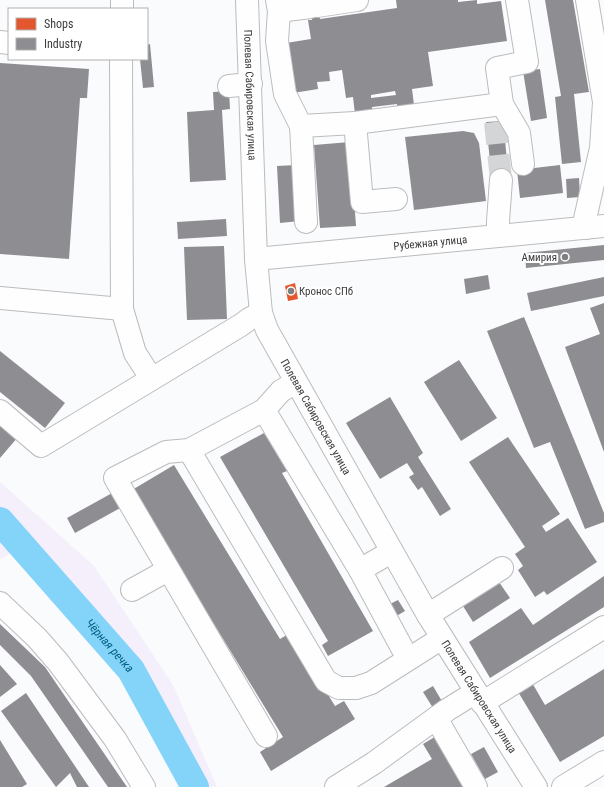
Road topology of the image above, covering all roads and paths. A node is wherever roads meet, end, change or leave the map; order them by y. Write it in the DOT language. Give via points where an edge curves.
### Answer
graph roads {
  1 [pos="248,0"];
  2 [pos="357,0"];
  3 [pos="517,0"];
  4 [pos="587,0"];
  5 [pos="278,5"];
  6 [pos="121,60"];
  7 [pos="251,84"];
  8 [pos="228,86"];
  9 [pos="496,110"];
  10 [pos="356,123"];
  11 [pos="301,126"];
  12 [pos="603,147"];
  13 [pos="523,164"];
  14 [pos="501,180"];
  15 [pos="396,199"];
  16 [pos="306,222"];
  17 [pos="595,227"];
  18 [pos="498,236"];
  19 [pos="256,259"];
  20 [pos="0,298"];
  21 [pos="122,309"];
  22 [pos="261,313"];
  23 [pos="151,378"];
  24 [pos="296,382"];
  25 [pos="264,410"];
  26 [pos="0,411"];
  27 [pos="189,450"];
  28 [pos="391,552"];
  29 [pos="502,568"];
  30 [pos="168,570"];
  31 [pos="360,570"];
  32 [pos="132,590"];
  33 [pos="0,603"];
  34 [pos="428,616"];
  35 [pos="602,632"];
  36 [pos="442,638"];
  37 [pos="408,659"];
  38 [pos="479,698"];
  39 [pos="436,718"];
  40 [pos="266,736"];
  41 [pos="604,762"];
  42 [pos="144,787"];
  43 [pos="336,787"];
  44 [pos="476,787"];
  45 [pos="536,787"];
  46 [pos="563,787"];
  1 -- 7 [label="street, Полевая Сабировская улица"];
  2 -- 5 [label="street" via="314,6"];
  3 -- 9 [label="street" via="527,62 497,68"];
  4 -- 12 [label="street" via="604,102"];
  5 -- 11 [label="street" via="277,41 285,94"];
  6 -- 21 [label="street"];
  7 -- 8 [label="street"];
  7 -- 19 [label="street, Полевая Сабировская улица"];
  9 -- 10 [label="street"];
  9 -- 13 [label="street" via="519,133"];
  10 -- 11 [label="street"];
  10 -- 15 [label="street" via="362,202"];
  11 -- 16 [label="street"];
  12 -- 17 [label="street" via="585,218"];
  14 -- 18 [label="street"];
  17 -- 18 [label="street, Рубежная улица"];
  18 -- 19 [label="street, Рубежная улица"];
  19 -- 22 [label="street, Полевая Сабировская улица"];
  20 -- 21 [label="street"];
  21 -- 23 [label="street" via="134,353"];
  22 -- 23 [label="street"];
  22 -- 24 [label="street, Полевая Сабировская улица" via="266,330"];
  23 -- 26 [label="street" via="41,446"];
  24 -- 25 [label="street" via="281,391"];
  24 -- 28 [label="street, Полевая Сабировская улица"];
  25 -- 27 [label="street"];
  25 -- 31 [label="street"];
  27 -- 30 [label="street" via="166,452 114,478"];
  27 -- 37 [label="street" via="326,681 339,688 356,688 371,683"];
  28 -- 31 [label="street"];
  28 -- 34 [label="street, Полевая Сабировская улица"];
  29 -- 34 [label="street"];
  30 -- 32 [label="street"];
  30 -- 40 [label="street"];
  31 -- 37 [label="street"];
  33 -- 42 [label="street" via="58,662 115,738"];
  34 -- 36 [label="street, Полевая Сабировская улица"];
  35 -- 38 [label="street"];
  36 -- 37 [label="street"];
  36 -- 38 [label="street, Полевая Сабировская улица"];
  38 -- 39 [label="street"];
  38 -- 45 [label="street, Полевая Сабировская улица"];
  39 -- 43 [label="street"];
  39 -- 44 [label="street"];
  41 -- 46 [label="street"];
}
